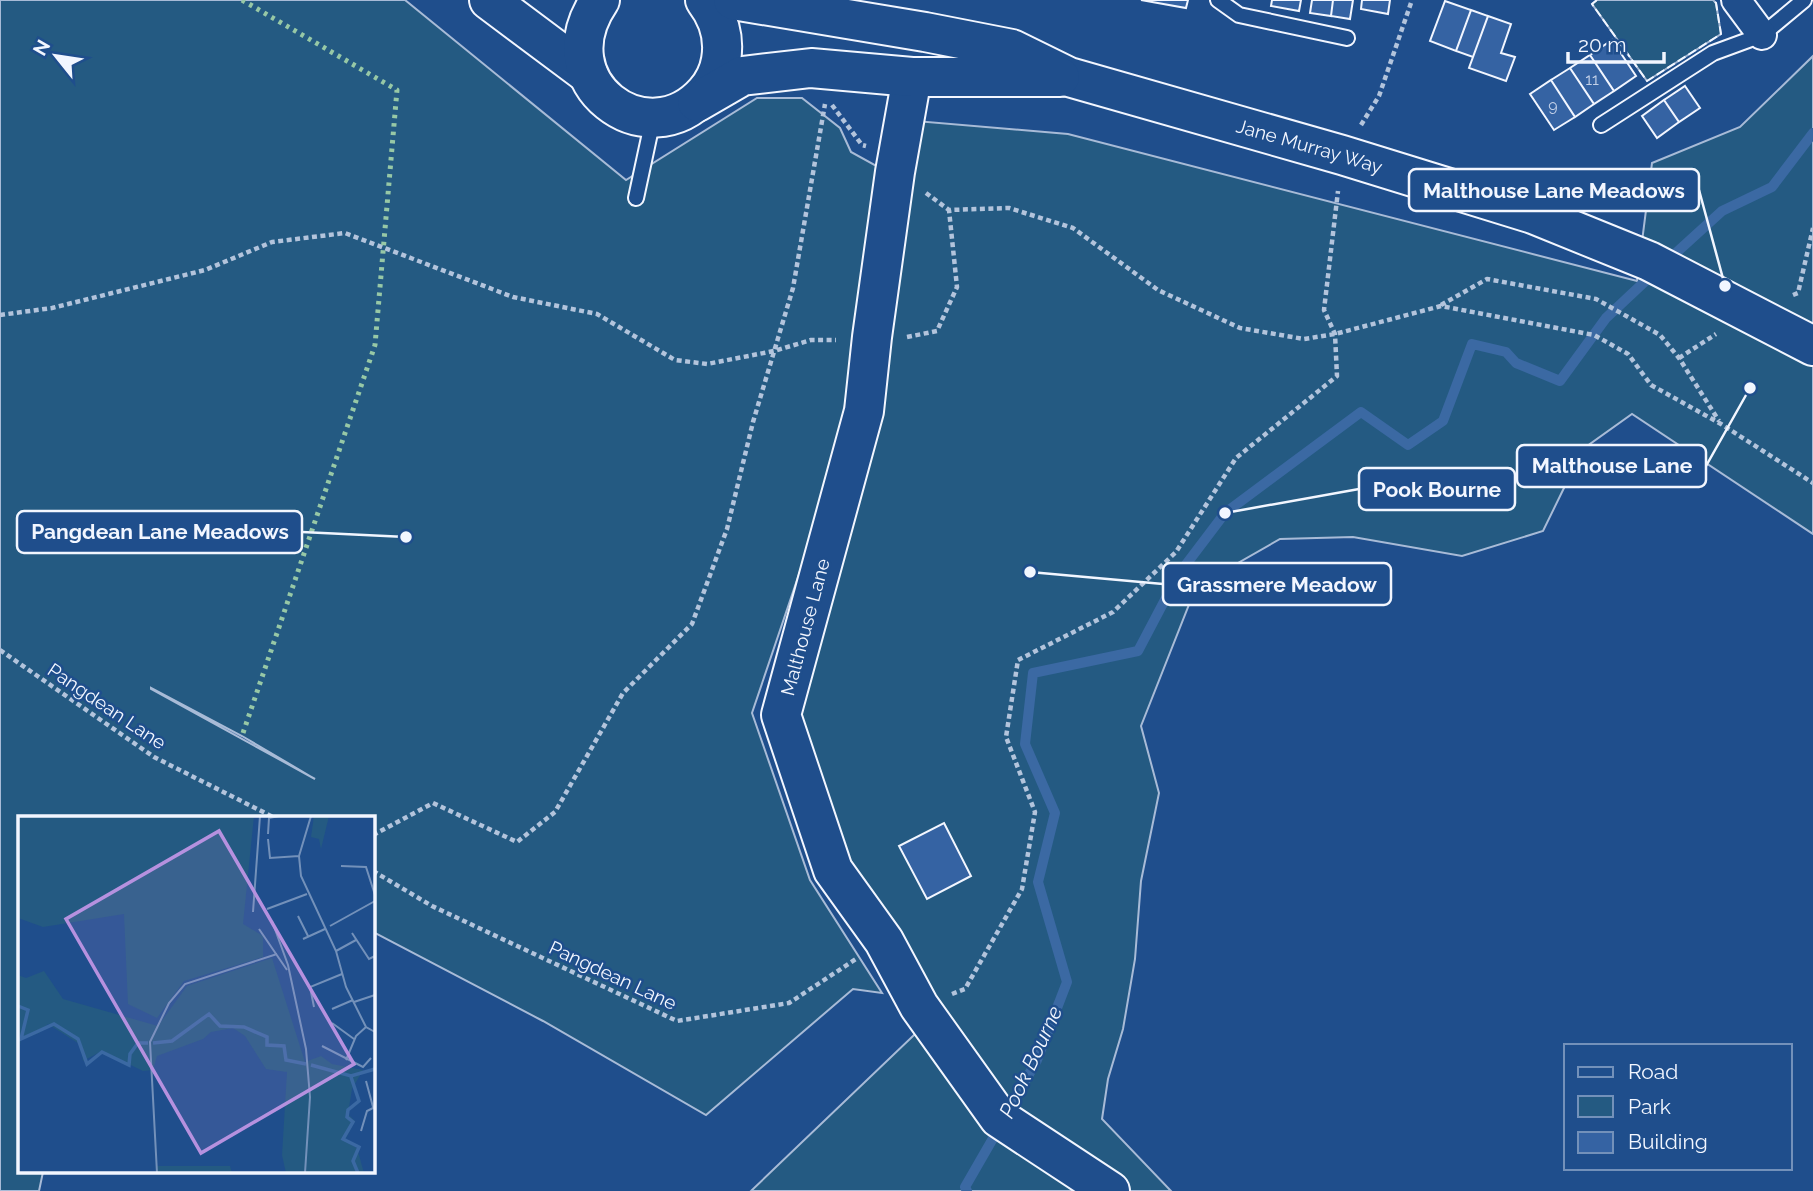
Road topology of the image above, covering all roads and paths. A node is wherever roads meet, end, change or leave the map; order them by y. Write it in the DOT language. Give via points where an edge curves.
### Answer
graph roads {
  1 [pos="489,0"];
  2 [pos="599,0"];
  3 [pos="705,0"];
  4 [pos="733,0"];
  5 [pos="1218,0"];
  6 [pos="1412,0"];
  7 [pos="1736,0"];
  8 [pos="1804,0"];
  9 [pos="1762,35"];
  10 [pos="1347,38"];
  11 [pos="588,74"];
  12 [pos="912,77"];
  13 [pos="1069,78"];
  14 [pos="697,102"];
  15 [pos="653,118"];
  16 [pos="1601,125"];
  17 [pos="1342,155"];
  18 [pos="895,172"];
  19 [pos="636,198"];
  20 [pos="949,210"];
  21 [pos="1441,306"];
  22 [pos="0,315"];
  23 [pos="1335,334"];
  24 [pos="1813,346"];
  25 [pos="774,352"];
  26 [pos="1721,424"];
  27 [pos="1813,483"];
  28 [pos="0,650"];
  29 [pos="271,816"];
  30 [pos="374,834"];
  31 [pos="374,872"];
  32 [pos="884,942"];
  33 [pos="919,1006"];
  34 [pos="1110,1191"];
  1 -- 11 [label="main road"];
  2 -- 11 [label="main road" via="583,36"];
  3 -- 14 [label="main road" via="720,26 723,47 720,68"];
  4 -- 13 [label="main road, Jane Murray Way" via="1012,49"];
  5 -- 10 [label="lane" via="1239,15"];
  6 -- 17 [label="path" via="1379,96"];
  7 -- 9 [label="street"];
  8 -- 9 [label="lane"];
  9 -- 16 [label="lane" via="1713,53"];
  11 -- 15 [label="main road" via="598,92 614,106"];
  12 -- 13 [label="main road, Jane Murray Way"];
  12 -- 14 [label="main road, Jane Murray Way" via="811,68 742,76"];
  12 -- 18 [label="main road, Malthouse Lane"];
  13 -- 17 [label="main road, Jane Murray Way"];
  14 -- 15 [label="main road, Jane Murray Way" via="676,114"];
  15 -- 19 [label="lane"];
  17 -- 23 [label="path" via="1324,310"];
  17 -- 24 [label="main road, Jane Murray Way" via="1533,215 1665,270"];
  18 -- 25 [label="path" via="877,149 862,145 826,98 793,288"];
  18 -- 32 [label="main road, Malthouse Lane" via="864,411 781,715 833,870"];
  20 -- 23 [label="path" via="1009,208 1073,228 1158,290 1240,328 1304,339"];
  21 -- 23 [label="path"];
  21 -- 26 [label="path" via="1594,335 1628,354 1651,385"];
  21 -- 26 [label="path" via="1488,279 1597,299 1660,335"];
  22 -- 25 [label="path" via="51,308 205,270 272,242 345,233 513,297 597,314 675,360 707,364"];
  23 -- 33 [label="path" via="1337,376 1236,458 1176,552 1113,612 1018,660 1006,737 1035,812 1022,888 965,989"];
  25 -- 30 [label="path" via="727,528 692,624 623,694 555,812 517,842 433,803"];
  26 -- 27 [label="path"];
  28 -- 29 [label="path, Pangdean Lane" via="154,757"];
  31 -- 32 [label="path, Pangdean Lane" via="432,906 677,1020 789,1003"];
  32 -- 33 [label="main road, Malthouse Lane"];
  33 -- 34 [label="main road, Malthouse Lane" via="999,1118"];
}
